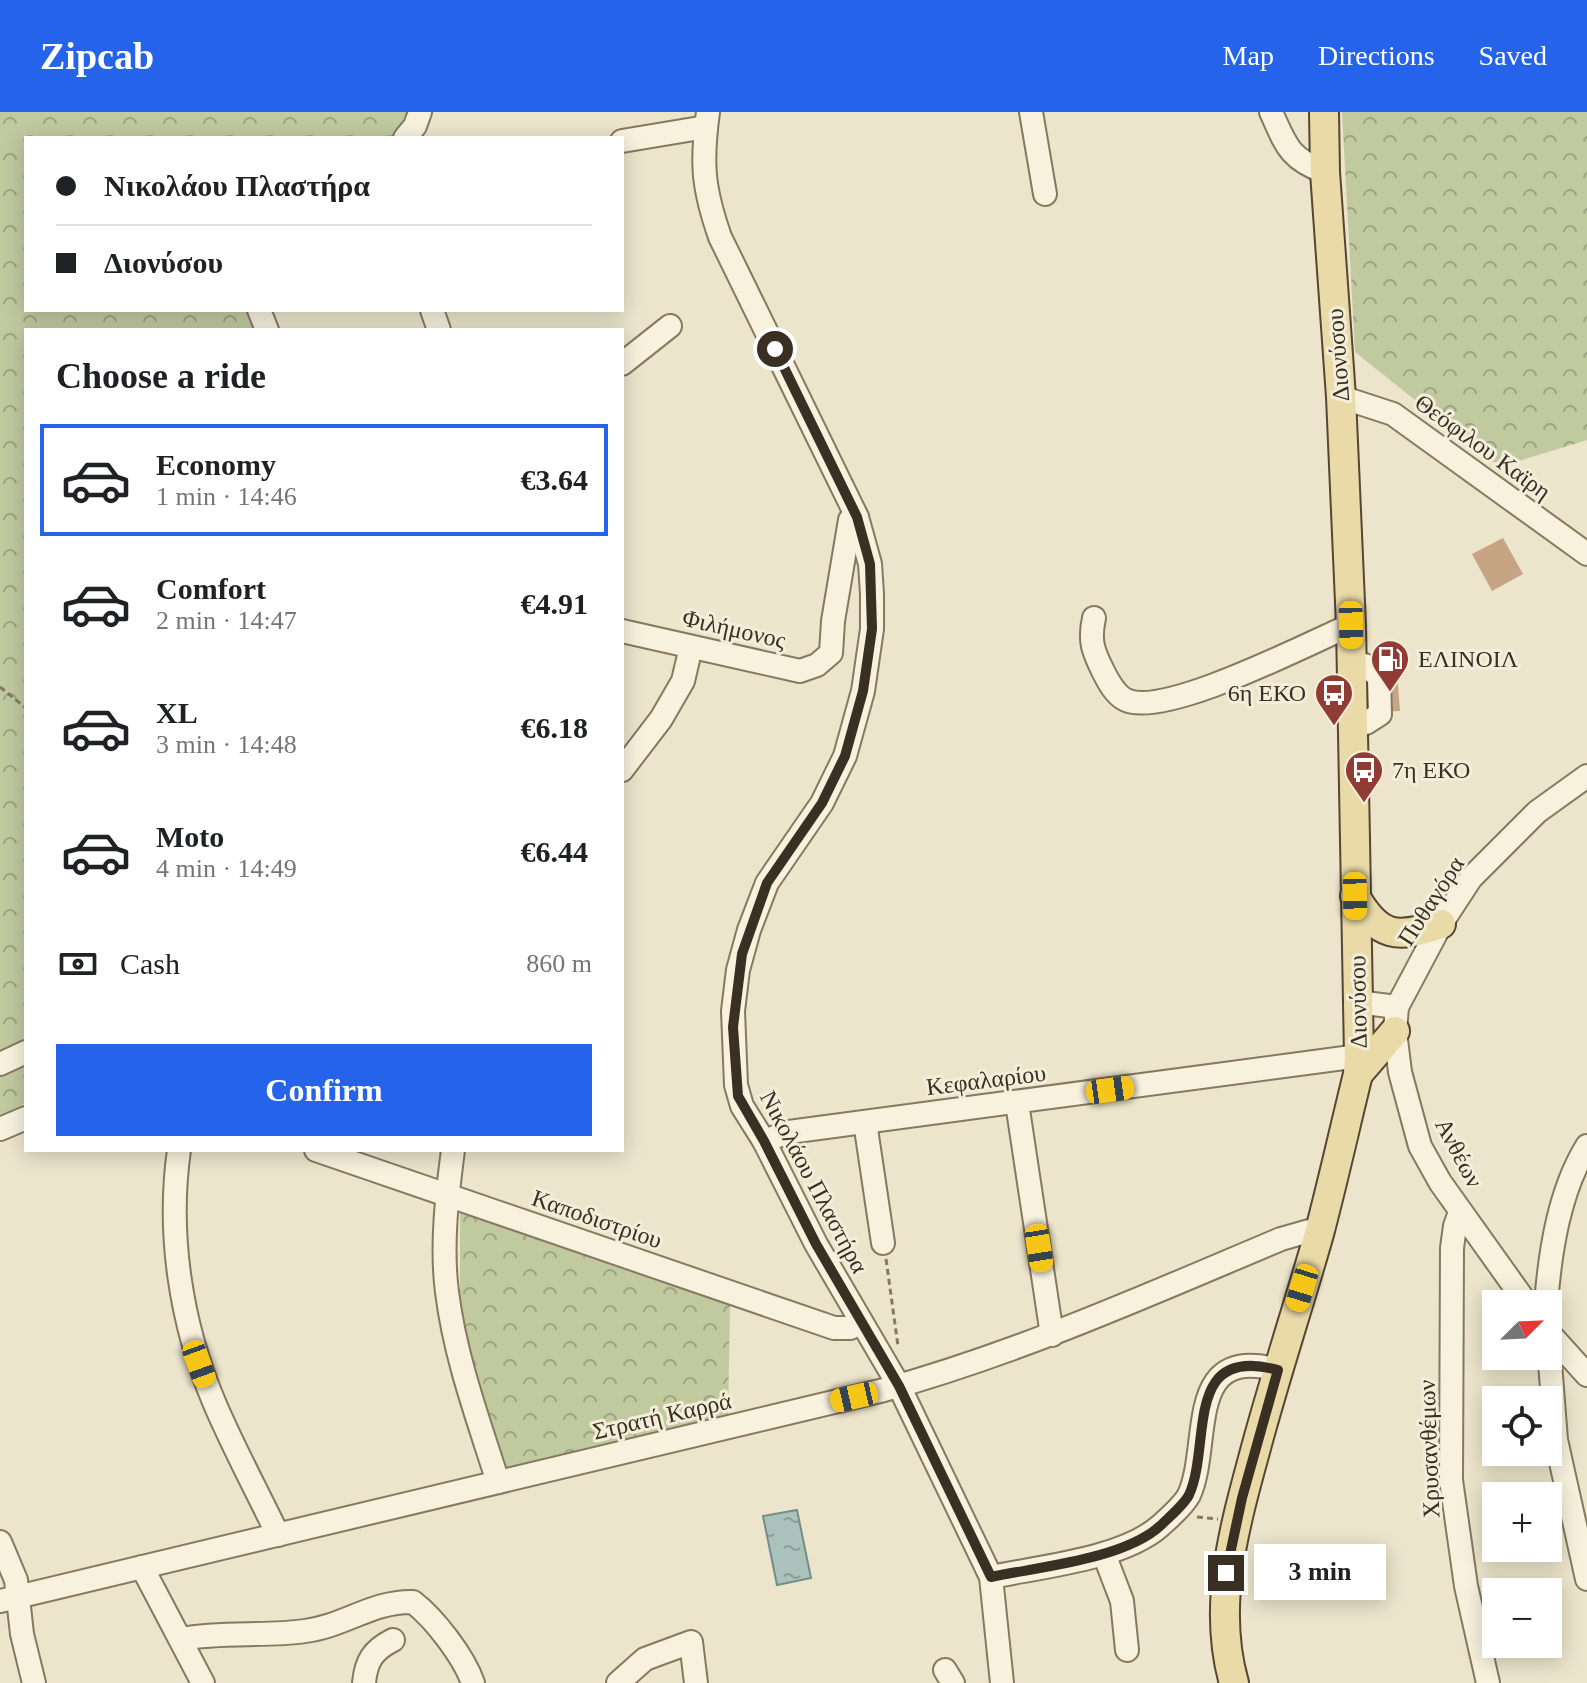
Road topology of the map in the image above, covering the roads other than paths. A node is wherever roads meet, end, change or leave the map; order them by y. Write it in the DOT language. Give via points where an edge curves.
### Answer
graph roads {
  1 [pos="420,112"];
  2 [pos="1031,112"];
  3 [pos="1271,112"];
  4 [pos="1324,112"];
  5 [pos="707,120"];
  6 [pos="407,136"];
  7 [pos="624,141"];
  8 [pos="1325,172"];
  9 [pos="1045,194"];
  10 [pos="670,326"];
  11 [pos="624,362"];
  12 [pos="1341,397"];
  13 [pos="857,517"];
  14 [pos="1587,554"];
  15 [pos="1094,618"];
  16 [pos="1351,625"];
  17 [pos="624,631"];
  18 [pos="691,647"];
  19 [pos="1365,665"];
  20 [pos="1366,723"];
  21 [pos="624,767"];
  22 [pos="1587,776"];
  23 [pos="1355,896"];
  24 [pos="1441,924"];
  25 [pos="1357,1002"];
  26 [pos="1396,1019"];
  27 [pos="24,1053"];
  28 [pos="0,1064"];
  29 [pos="1359,1065"];
  30 [pos="1017,1103"];
  31 [pos="24,1119"];
  32 [pos="865,1122"];
  33 [pos="0,1129"];
  34 [pos="764,1141"];
  35 [pos="1587,1146"];
  36 [pos="179,1152"];
  37 [pos="322,1152"];
  38 [pos="453,1152"];
  39 [pos="447,1195"];
  40 [pos="1460,1212"];
  41 [pos="1319,1233"];
  42 [pos="883,1243"];
  43 [pos="1517,1290"];
  44 [pos="1547,1290"];
  45 [pos="861,1322"];
  46 [pos="1052,1335"];
  47 [pos="1562,1349"];
  48 [pos="1278,1370"];
  49 [pos="1551,1370"];
  50 [pos="1587,1375"];
  51 [pos="899,1386"];
  52 [pos="498,1482"];
  53 [pos="278,1535"];
  54 [pos="0,1542"];
  55 [pos="1104,1554"];
  56 [pos="142,1567"];
  57 [pos="991,1577"];
  58 [pos="1587,1579"];
  59 [pos="9,1599"];
  60 [pos="181,1639"];
  61 [pos="393,1640"];
  62 [pos="1127,1650"];
  63 [pos="34,1683"];
  64 [pos="203,1683"];
  65 [pos="364,1683"];
  66 [pos="473,1683"];
  67 [pos="618,1683"];
  68 [pos="696,1683"];
  69 [pos="1002,1683"];
  70 [pos="1234,1683"];
  71 [pos="1488,1683"];
  1 -- 6 [label="street"];
  2 -- 9 [label="street"];
  3 -- 8 [label="street" via="1294,157"];
  4 -- 8 [label="main road, Διονύσου"];
  5 -- 7 [label="street"];
  5 -- 13 [label="street, Νικολάου Πλαστήρα" via="702,162 706,199 720,237"];
  8 -- 12 [label="main road, Διονύσου"];
  10 -- 11 [label="street"];
  12 -- 14 [label="street, Θεόφιλου Καϊρη" via="1393,414"];
  12 -- 16 [label="main road, Διονύσου"];
  13 -- 18 [label="street, Φιλήμονος" via="850,520 831,653 817,665 800,671"];
  13 -- 34 [label="street, Νικολάου Πλαστήρα" via="872,594 863,691 845,756 822,803 767,883 738,970 733,1027 736,1085 742,1106"];
  15 -- 16 [label="street" via="1090,637 1111,686 1126,700 1153,702 1191,695"];
  16 -- 23 [label="main road, Διονύσου"];
  17 -- 18 [label="street, Φιλήμονος"];
  18 -- 21 [label="street" via="683,681"];
  19 -- 20 [label="street" via="1379,677 1380,701 1380,714"];
  22 -- 24 [label="street, Πυθαγόρα" via="1537,812 1471,878"];
  23 -- 24 [label="main road" via="1378,927 1390,931 1417,932"];
  23 -- 25 [label="main road, Διονύσου"];
  24 -- 26 [label="street, Πυθαγόρα"];
  25 -- 26 [label="street"];
  25 -- 29 [label="main road, Διονύσου"];
  26 -- 29 [label="main road"];
  26 -- 40 [label="street, Ανθέων" via="1405,1096 1420,1146"];
  27 -- 28 [label="street"];
  29 -- 30 [label="street, Κεφαλαρίου"];
  29 -- 41 [label="main road, Διονύσου"];
  30 -- 32 [label="street, Κεφαλαρίου"];
  30 -- 46 [label="street"];
  31 -- 33 [label="street"];
  32 -- 34 [label="street, Κεφαλαρίου" via="789,1132"];
  32 -- 42 [label="street"];
  34 -- 45 [label="street, Νικολάου Πλαστήρα"];
  35 -- 44 [label="street" via="1557,1226"];
  36 -- 53 [label="street" via="174,1210 178,1269 199,1364"];
  37 -- 39 [label="street, Καποδιστρίου"];
  38 -- 39 [label="street"];
  39 -- 45 [label="street, Καποδιστρίου" via="834,1328"];
  39 -- 52 [label="street" via="447,1289 455,1335"];
  40 -- 43 [label="street, Ανθέων"];
  40 -- 71 [label="street, Χρυσανθέμων" via="1452,1248 1451,1480 1466,1586"];
  41 -- 46 [label="street, Στρατή Καρρά" via="1281,1239"];
  41 -- 48 [label="main road, Διονύσου"];
  45 -- 51 [label="street, Νικολάου Πλαστήρα"];
  46 -- 51 [label="street, Στρατή Καρρά"];
  47 -- 50 [label="street"];
  48 -- 55 [label="street" via="1240,1368 1213,1382 1189,1494 1159,1526"];
  48 -- 70 [label="main road, Διονύσου" via="1226,1573 1224,1621"];
  49 -- 58 [label="street" via="1556,1440"];
  51 -- 52 [label="street, Στρατή Καρρά"];
  51 -- 57 [label="street, Νικολάου Πλαστήρα"];
  52 -- 53 [label="street, Στρατή Καρρά"];
  53 -- 56 [label="street, Στρατή Καρρά"];
  54 -- 59 [label="street" via="13,1567"];
  55 -- 57 [label="street"];
  55 -- 62 [label="street" via="1122,1601"];
  56 -- 59 [label="street, Στρατή Καρρά"];
  56 -- 60 [label="street"];
  57 -- 69 [label="street, Νικολάου Πλαστήρα"];
  59 -- 63 [label="street"];
  60 -- 64 [label="street"];
  60 -- 66 [label="street" via="305,1631 379,1605 413,1602 440,1631"];
  61 -- 65 [label="street" via="370,1658"];
  67 -- 68 [label="street" via="645,1659 691,1642"];
}
